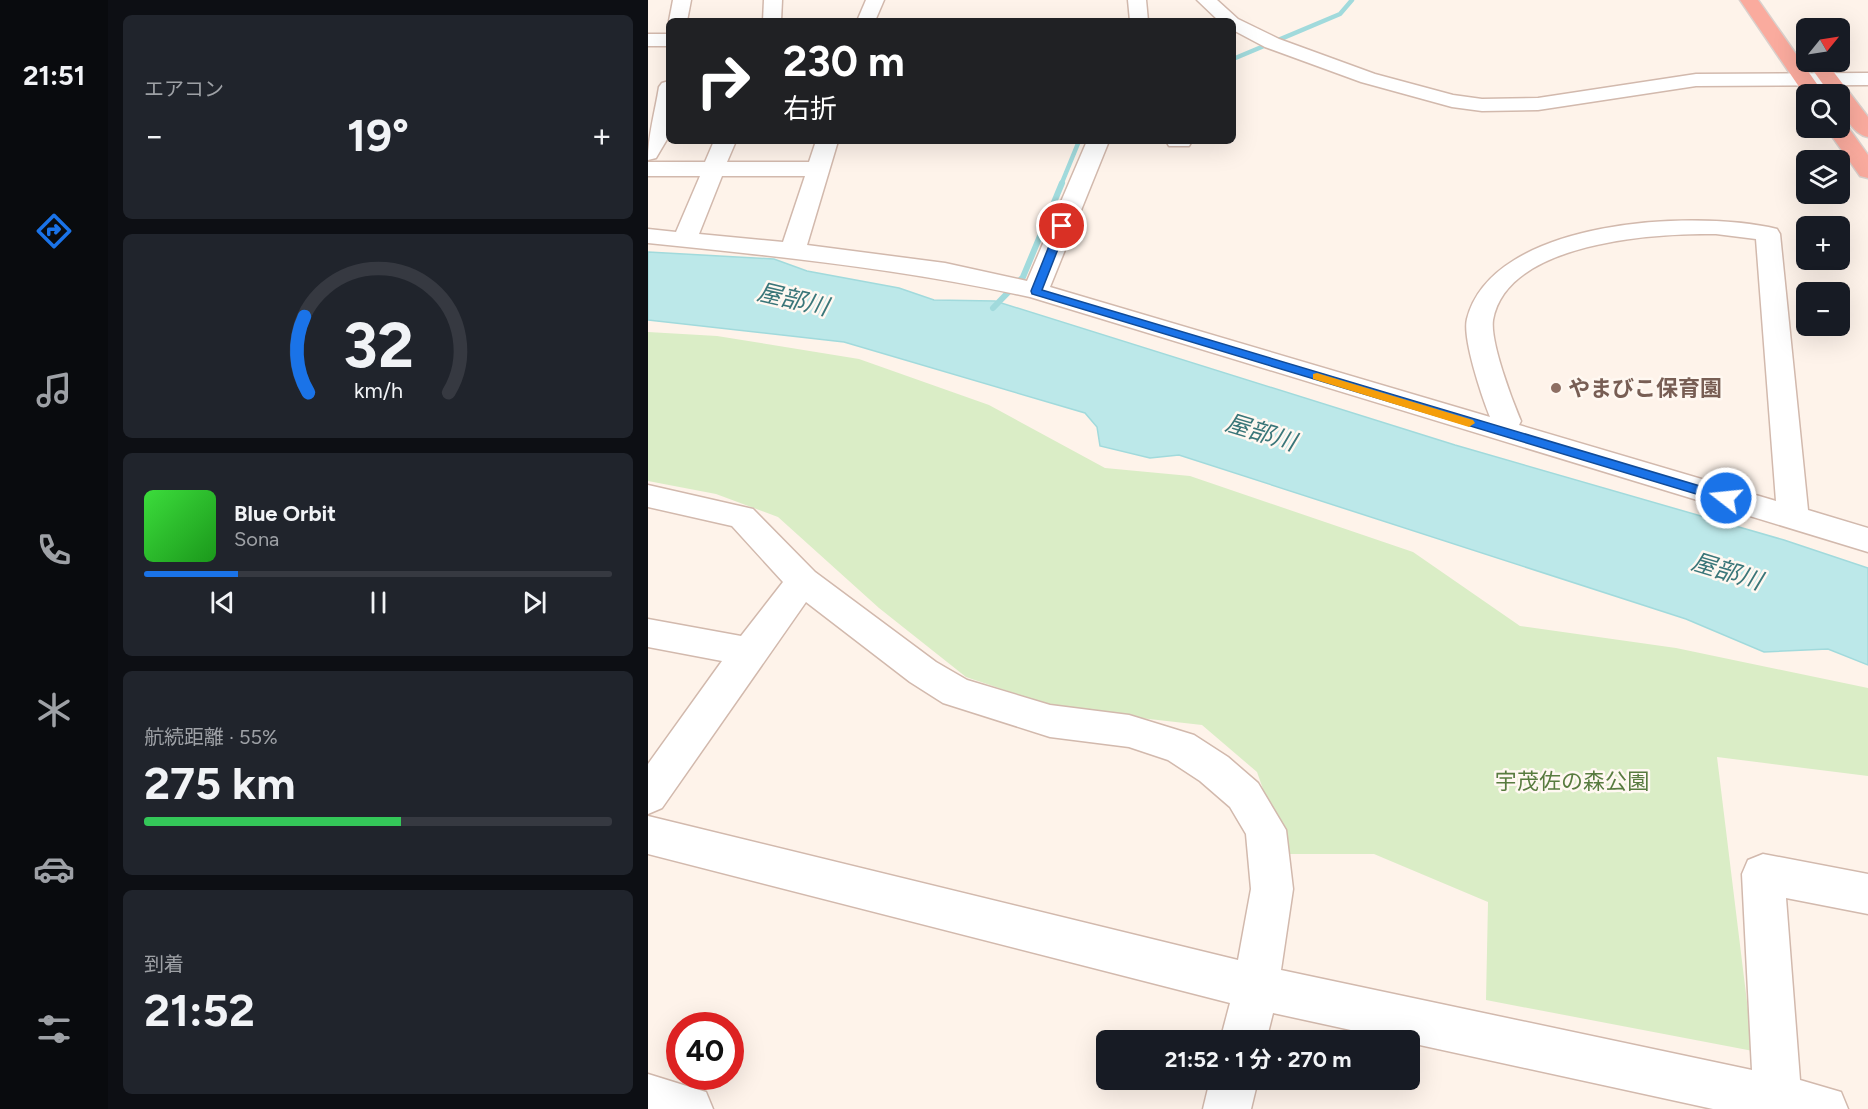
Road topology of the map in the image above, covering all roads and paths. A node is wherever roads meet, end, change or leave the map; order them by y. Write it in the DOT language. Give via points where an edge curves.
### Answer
graph roads {
  1 [pos="682,0"];
  2 [pos="773,0"];
  3 [pos="875,0"];
  4 [pos="1137,0"];
  5 [pos="1206,0"];
  6 [pos="1749,0"];
  7 [pos="1769,0"];
  8 [pos="679,18"];
  9 [pos="772,18"];
  10 [pos="867,18"];
  11 [pos="1139,18"];
  12 [pos="1225,18"];
  13 [pos="1788,24"];
  14 [pos="1236,25"];
  15 [pos="648,40"];
  16 [pos="666,40"];
  17 [pos="1824,72"];
  18 [pos="1829,78"];
  19 [pos="1868,79"];
  20 [pos="1807,84"];
  21 [pos="1813,84"];
  22 [pos="1796,85"];
  23 [pos="666,110"];
  24 [pos="1868,131"];
  25 [pos="1844,138"];
  26 [pos="724,144"];
  27 [pos="826,144"];
  28 [pos="1097,144"];
  29 [pos="648,153"];
  30 [pos="648,169"];
  31 [pos="818,169"];
  32 [pos="713,170"];
  33 [pos="1868,171"];
  34 [pos="648,236"];
  35 [pos="686,239"];
  36 [pos="793,249"];
  37 [pos="1036,291"];
  38 [pos="1501,432"];
  39 [pos="648,496"];
  40 [pos="1793,518"];
  41 [pos="1868,540"];
  42 [pos="803,581"];
  43 [pos="648,633"];
  44 [pos="749,652"];
  45 [pos="648,796"];
  46 [pos="648,835"];
  47 [pos="1868,894"];
  48 [pos="1256,987"];
  49 [pos="1246,1030"];
  50 [pos="1232,1090"];
  51 [pos="648,1098"];
  52 [pos="1777,1104"];
  53 [pos="689,1109"];
  54 [pos="1227,1109"];
  55 [pos="1824,1109"];
  1 -- 8 [label="street"];
  2 -- 9 [label="street"];
  3 -- 10 [label="street"];
  4 -- 11 [label="street"];
  5 -- 12 [label="street"];
  6 -- 20 [label="highway"];
  7 -- 13 [label="highway"];
  14 -- 22 [label="street" via="1272,43 1368,78 1431,97 1482,105 1538,104 1696,80"];
  15 -- 16 [label="street"];
  17 -- 18 [label="highway"];
  18 -- 19 [label="street"];
  18 -- 21 [label="street"];
  18 -- 24 [label="highway"];
  23 -- 29 [label="street" via="664,126"];
  25 -- 33 [label="highway"];
  26 -- 32 [label="street"];
  27 -- 31 [label="street"];
  28 -- 37 [label="street"];
  30 -- 32 [label="street"];
  31 -- 32 [label="street"];
  31 -- 36 [label="street"];
  32 -- 35 [label="street"];
  34 -- 35 [label="street"];
  35 -- 36 [label="street"];
  36 -- 37 [label="street" via="945,271"];
  37 -- 38 [label="street"];
  38 -- 40 [label="street"];
  38 -- 40 [label="street" via="1506,421 1490,381 1480,320 1491,291 1509,271 1567,244 1661,228 1712,226 1768,234"];
  39 -- 42 [label="street" via="742,516"];
  40 -- 41 [label="street"];
  42 -- 44 [label="street"];
  42 -- 48 [label="street" via="923,672 956,692 1050,722 1129,731 1180,747 1244,795 1266,830 1272,890"];
  43 -- 44 [label="street"];
  44 -- 45 [label="street"];
  46 -- 48 [label="street"];
  47 -- 52 [label="street" via="1763,874"];
  48 -- 49 [label="street"];
  48 -- 52 [label="street"];
  50 -- 54 [label="street"];
  51 -- 53 [label="street"];
  52 -- 55 [label="street"];
}
